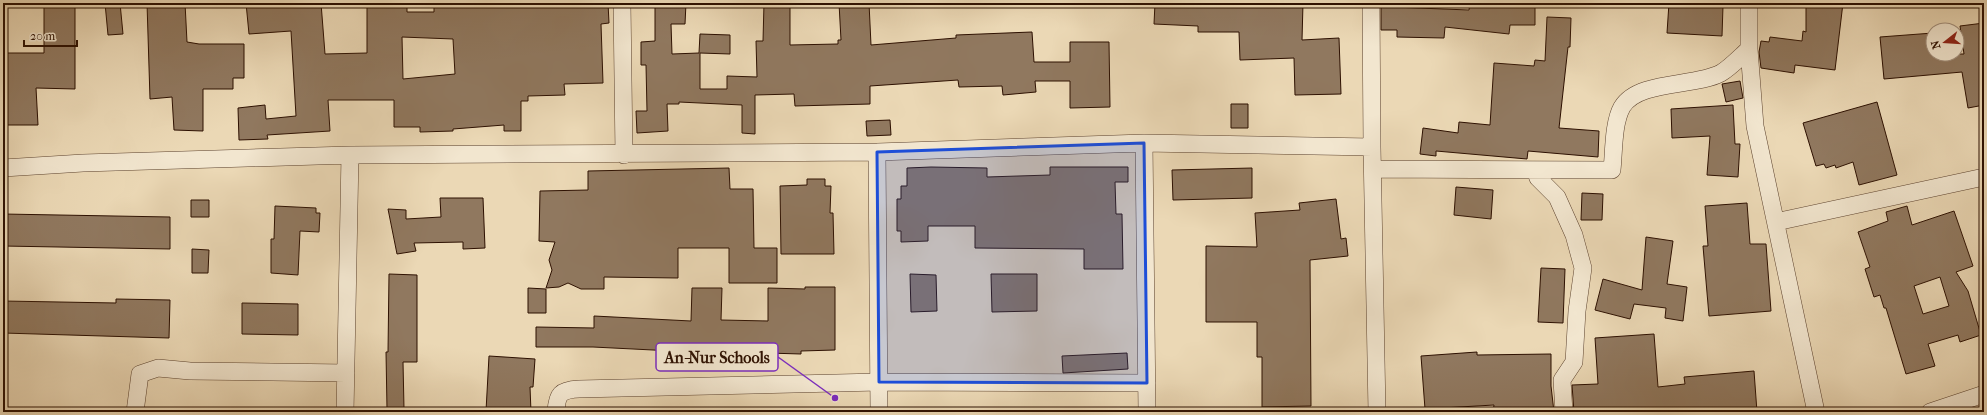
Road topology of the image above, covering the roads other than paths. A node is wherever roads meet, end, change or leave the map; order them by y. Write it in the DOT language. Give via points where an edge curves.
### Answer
graph roads {
  1 [pos="622,3"];
  2 [pos="1371,3"];
  3 [pos="1748,3"];
  4 [pos="1749,49"];
  5 [pos="1144,143"];
  6 [pos="1372,147"];
  7 [pos="877,152"];
  8 [pos="350,155"];
  9 [pos="624,155"];
  10 [pos="3,168"];
  11 [pos="1373,169"];
  12 [pos="1535,170"];
  13 [pos="1984,177"];
  14 [pos="1776,222"];
  15 [pos="346,373"];
  16 [pos="879,382"];
  17 [pos="1147,383"];
  18 [pos="1984,394"];
  19 [pos="135,412"];
  20 [pos="345,412"];
  21 [pos="556,412"];
  22 [pos="879,412"];
  23 [pos="1147,412"];
  24 [pos="1377,412"];
  25 [pos="1564,412"];
  26 [pos="1816,412"];
  27 [pos="1930,412"];
  1 -- 9 [label="street"];
  2 -- 6 [label="street"];
  3 -- 4 [label="street"];
  4 -- 12 [label="street" via="1720,73 1630,97 1622,107 1616,128 1612,170"];
  4 -- 14 [label="street" via="1755,126"];
  5 -- 6 [label="street"];
  5 -- 7 [label="street"];
  5 -- 17 [label="street"];
  6 -- 11 [label="street"];
  7 -- 9 [label="street"];
  7 -- 16 [label="street"];
  8 -- 9 [label="street"];
  8 -- 10 [label="street"];
  8 -- 15 [label="street"];
  11 -- 12 [label="street"];
  11 -- 24 [label="street"];
  12 -- 25 [label="street" via="1538,178 1557,197 1574,236 1583,268 1574,362 1562,380"];
  13 -- 14 [label="street"];
  14 -- 26 [label="street"];
  15 -- 19 [label="street" via="158,368 140,374"];
  15 -- 20 [label="street"];
  16 -- 17 [label="street"];
  16 -- 21 [label="street" via="571,390 562,392 557,399"];
  16 -- 22 [label="street"];
  17 -- 23 [label="street"];
  18 -- 27 [label="street"];
}
